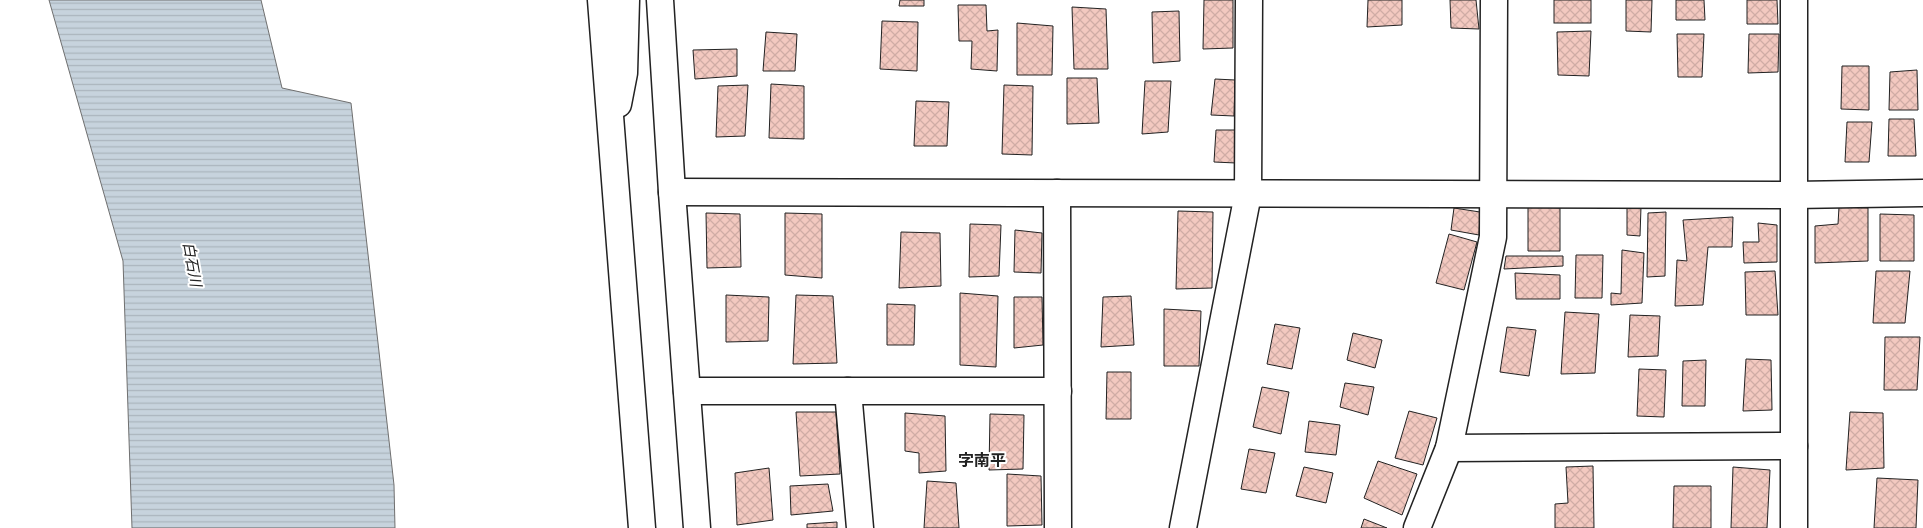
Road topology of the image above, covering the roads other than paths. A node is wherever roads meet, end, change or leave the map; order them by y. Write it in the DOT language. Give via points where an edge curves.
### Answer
graph roads {
  1 [pos="600,0"];
  2 [pos="626,0"];
  3 [pos="660,0"];
  4 [pos="1248,0"];
  5 [pos="1494,0"];
  6 [pos="1794,0"];
  7 [pos="611,136"];
  8 [pos="672,192"];
  9 [pos="1057,193"];
  10 [pos="1248,194"];
  11 [pos="1923,194"];
  12 [pos="1495,195"];
  13 [pos="1793,195"];
  14 [pos="687,391"];
  15 [pos="848,391"];
  16 [pos="1058,391"];
  17 [pos="1794,446"];
  18 [pos="1449,448"];
  19 [pos="642,528"];
  20 [pos="697,528"];
  21 [pos="860,528"];
  22 [pos="1058,528"];
  23 [pos="1183,528"];
  24 [pos="1417,528"];
  25 [pos="1794,528"];
  1 -- 7 [label="street"];
  2 -- 7 [label="street" via="624,73"];
  3 -- 8 [label="street"];
  4 -- 10 [label="street"];
  5 -- 12 [label="street"];
  6 -- 13 [label="street"];
  7 -- 19 [label="street"];
  8 -- 9 [label="street"];
  8 -- 14 [label="street"];
  9 -- 10 [label="street"];
  9 -- 16 [label="street"];
  10 -- 12 [label="street"];
  10 -- 23 [label="street"];
  11 -- 13 [label="street"];
  12 -- 13 [label="street"];
  12 -- 18 [label="street" via="1493,237"];
  13 -- 17 [label="street"];
  14 -- 15 [label="street"];
  14 -- 20 [label="street"];
  15 -- 16 [label="street"];
  15 -- 21 [label="street"];
  16 -- 22 [label="street"];
  17 -- 18 [label="street"];
  17 -- 25 [label="street"];
  18 -- 24 [label="street"];
}
